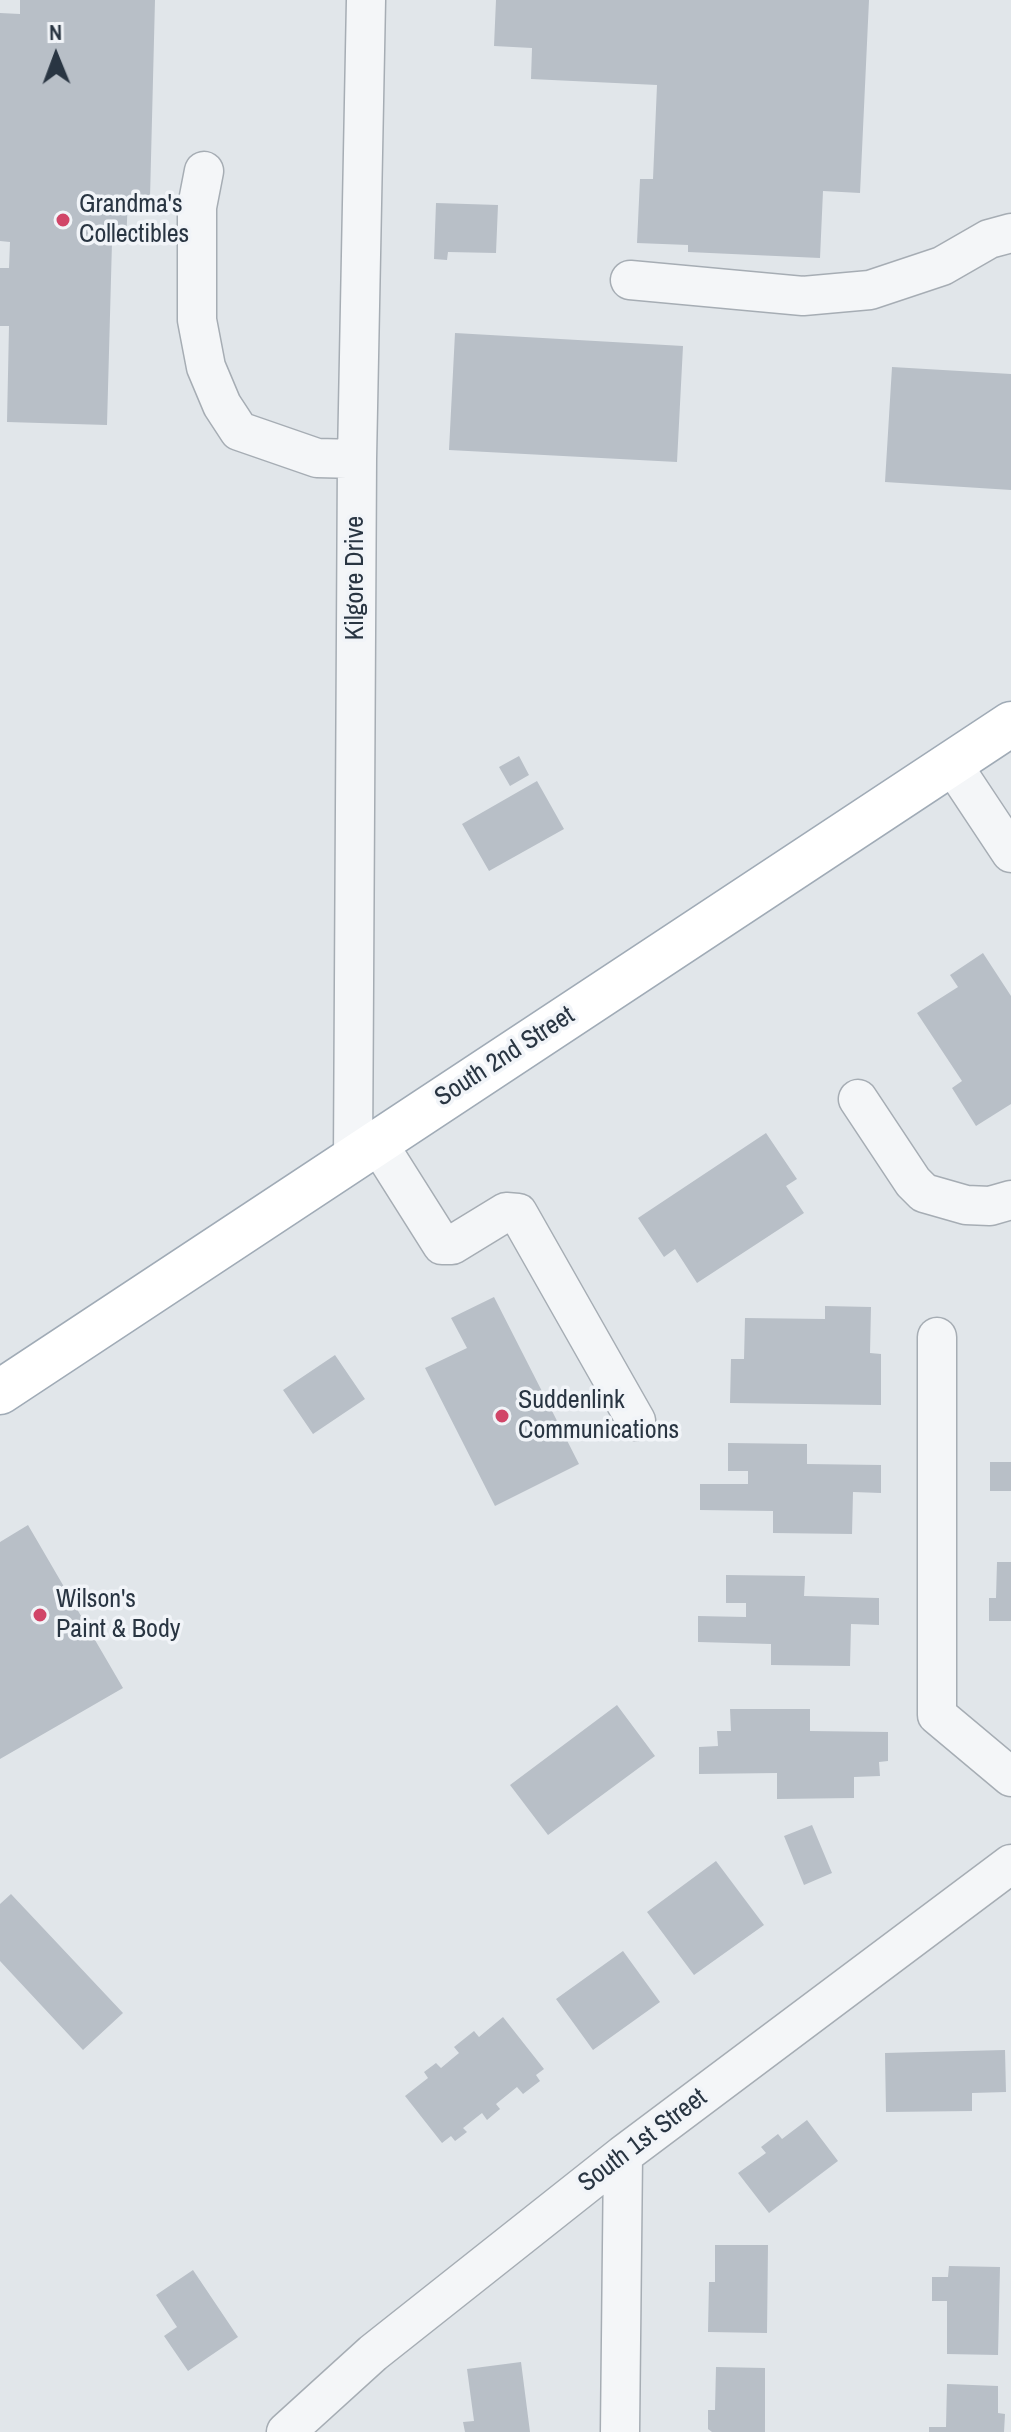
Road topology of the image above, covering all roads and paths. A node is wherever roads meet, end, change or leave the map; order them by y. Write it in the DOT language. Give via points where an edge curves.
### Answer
graph roads {
  1 [pos="366,0"];
  2 [pos="204,171"];
  3 [pos="1011,233"];
  4 [pos="630,280"];
  5 [pos="357,459"];
  6 [pos="1011,724"];
  7 [pos="952,764"];
  8 [pos="1011,853"];
  9 [pos="858,1099"];
  10 [pos="365,1149"];
  11 [pos="1011,1200"];
  12 [pos="937,1337"];
  13 [pos="0,1392"];
  14 [pos="636,1421"];
  15 [pos="1011,1777"];
  16 [pos="1011,1864"];
  17 [pos="623,2155"];
  18 [pos="286,2432"];
  19 [pos="620,2432"];
  1 -- 5 [label="street, Kilgore Drive"];
  2 -- 5 [label="street" via="197,207 197,320 206,367 222,405 239,431 317,458"];
  3 -- 4 [label="street" via="989,239 942,266 870,290 803,296"];
  5 -- 10 [label="street, Kilgore Drive"];
  6 -- 7 [label="main road, South 2nd Street"];
  7 -- 8 [label="street"];
  7 -- 10 [label="main road, South 2nd Street"];
  9 -- 11 [label="street" via="924,1193 966,1205"];
  10 -- 13 [label="main road, South 2nd Street"];
  10 -- 14 [label="street" via="442,1245 452,1245 506,1212 518,1213"];
  12 -- 15 [label="street" via="937,1715"];
  16 -- 17 [label="street, South 1st Street"];
  17 -- 18 [label="street, South 1st Street" via="373,2353"];
  17 -- 19 [label="street"];
}
